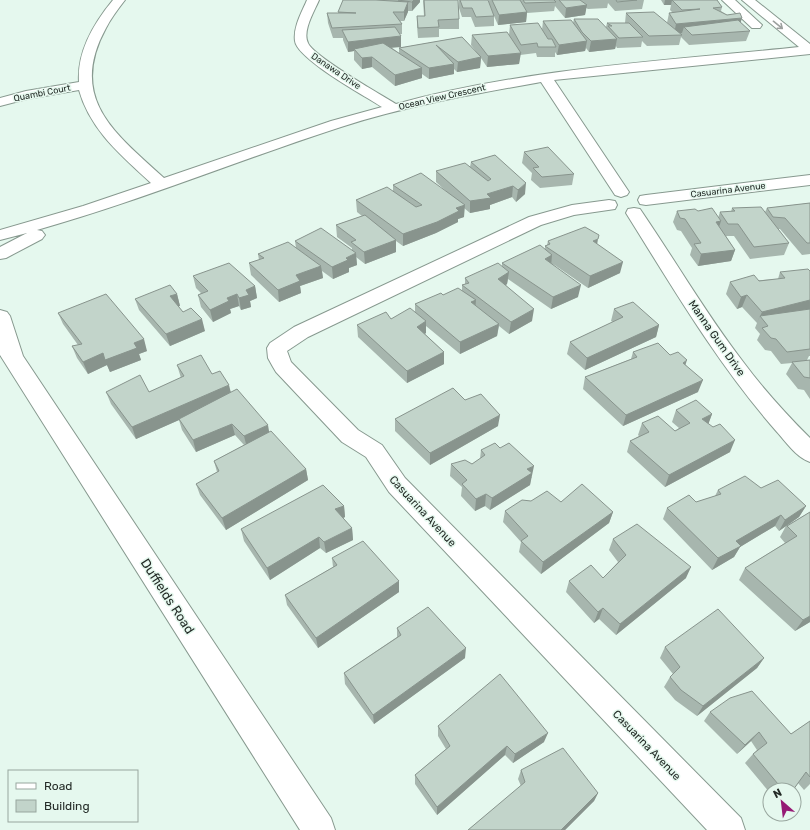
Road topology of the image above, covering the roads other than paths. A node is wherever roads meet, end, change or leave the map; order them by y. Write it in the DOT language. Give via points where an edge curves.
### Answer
graph roads {
  1 [pos="119,0"];
  2 [pos="313,0"];
  3 [pos="728,0"];
  4 [pos="748,0"];
  5 [pos="759,9"];
  6 [pos="764,31"];
  7 [pos="775,42"];
  8 [pos="810,50"];
  9 [pos="787,52"];
  10 [pos="545,77"];
  11 [pos="84,85"];
  12 [pos="0,102"];
  13 [pos="393,108"];
  14 [pos="810,180"];
  15 [pos="162,185"];
  16 [pos="615,199"];
  17 [pos="640,207"];
  18 [pos="90,210"];
  19 [pos="0,235"];
  20 [pos="0,246"];
  21 [pos="0,254"];
  22 [pos="0,316"];
  23 [pos="0,341"];
  24 [pos="16,362"];
  25 [pos="810,453"];
  26 [pos="319,830"];
  27 [pos="729,830"];
  1 -- 11 [label="street" via="93,39 85,68"];
  2 -- 13 [label="street, Danawa Drive" via="300,32 301,43 306,50 320,62"];
  3 -- 5 [label="street"];
  3 -- 6 [label="street"];
  4 -- 5 [label="street"];
  5 -- 8 [label="street, one-way"];
  7 -- 9 [label="street"];
  8 -- 9 [label="street, Ocean View Crescent"];
  9 -- 10 [label="street, Ocean View Crescent"];
  10 -- 13 [label="street, Ocean View Crescent" via="440,96"];
  10 -- 16 [label="street"];
  11 -- 12 [label="street, Quambi Court"];
  11 -- 15 [label="street" via="99,122"];
  13 -- 15 [label="street, Ocean View Crescent" via="314,131"];
  14 -- 17 [label="street, Casuarina Avenue"];
  15 -- 18 [label="street, Ocean View Crescent"];
  16 -- 17 [label="street" via="617,211"];
  16 -- 27 [label="street, Casuarina Avenue" via="535,221 301,332 276,348 283,367 350,436 374,451 397,485"];
  17 -- 25 [label="street, Manna Gum Drive" via="713,335 763,401"];
  18 -- 19 [label="street, Ocean View Crescent"];
  18 -- 21 [label="street, Ocean View Crescent"];
  20 -- 21 [label="street"];
  22 -- 24 [label="street, Duffields Road"];
  23 -- 24 [label="street, Duffields Road"];
  24 -- 26 [label="street, Duffields Road"];
}
